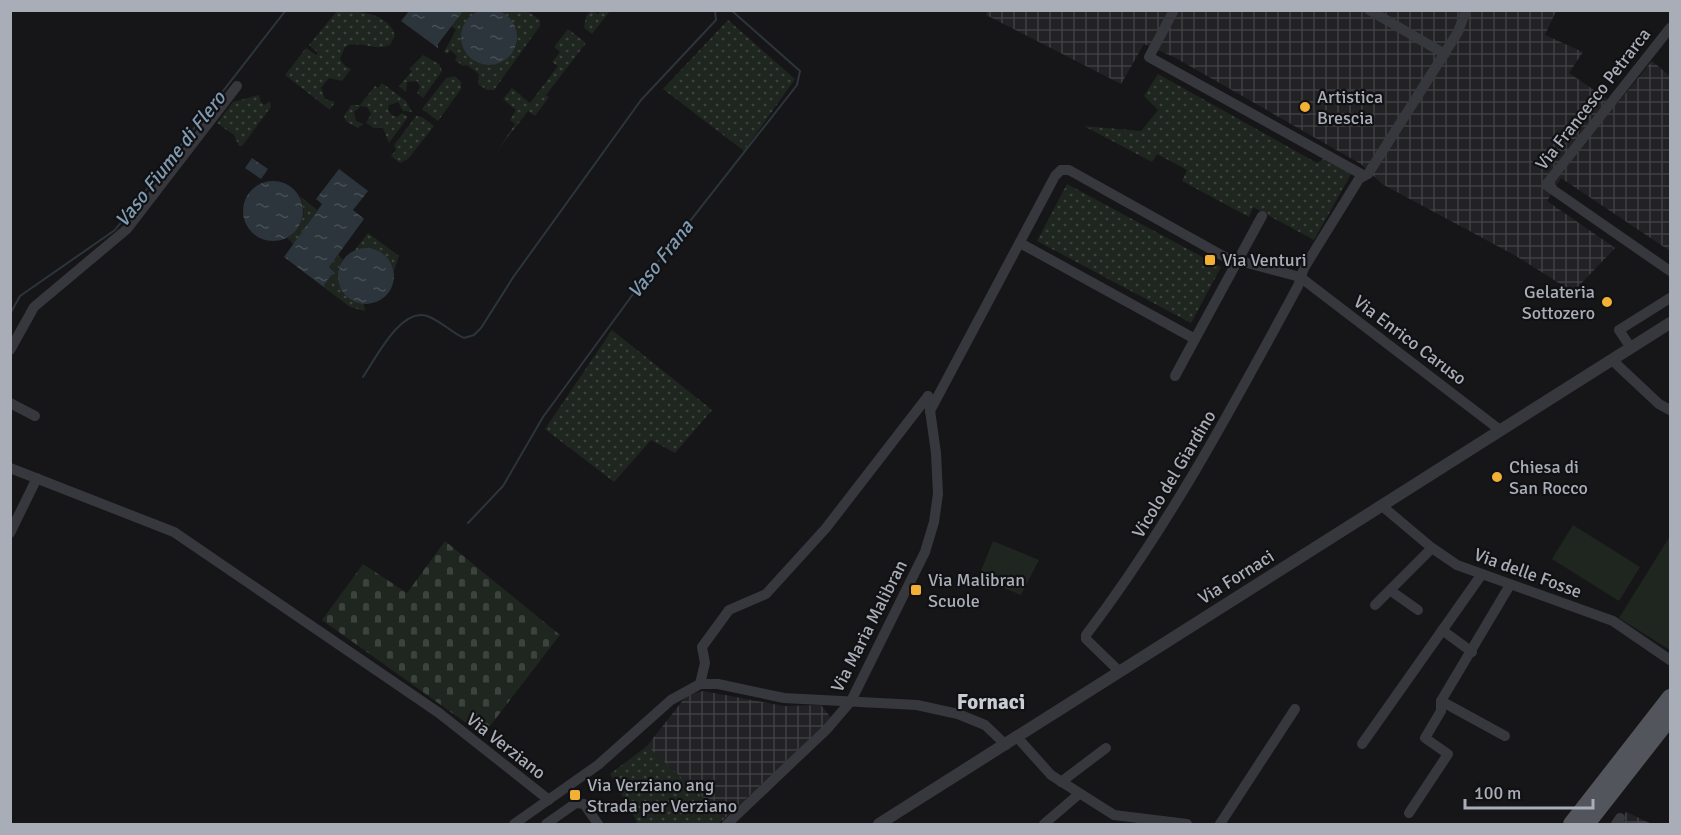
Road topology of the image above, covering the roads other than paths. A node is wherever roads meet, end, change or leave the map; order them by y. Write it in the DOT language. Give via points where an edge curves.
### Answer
graph roads {
  1 [pos="1174,10"];
  2 [pos="1369,10"];
  3 [pos="1466,10"];
  4 [pos="1671,28"];
  5 [pos="1445,54"];
  6 [pos="237,86"];
  7 [pos="1364,175"];
  8 [pos="1262,216"];
  9 [pos="1020,243"];
  10 [pos="1239,263"];
  11 [pos="1671,272"];
  12 [pos="1300,277"];
  13 [pos="1671,298"];
  14 [pos="1671,323"];
  15 [pos="1195,339"];
  16 [pos="1631,348"];
  17 [pos="10,350"];
  18 [pos="1612,360"];
  19 [pos="1175,376"];
  20 [pos="10,403"];
  21 [pos="1671,410"];
  22 [pos="930,411"];
  23 [pos="36,416"];
  24 [pos="1500,429"];
  25 [pos="10,468"];
  26 [pos="37,478"];
  27 [pos="1382,506"];
  28 [pos="10,533"];
  29 [pos="1432,548"];
  30 [pos="1482,574"];
  31 [pos="1510,585"];
  32 [pos="1391,591"];
  33 [pos="1375,605"];
  34 [pos="1418,610"];
  35 [pos="1442,630"];
  36 [pos="1472,652"];
  37 [pos="1671,660"];
  38 [pos="1119,670"];
  39 [pos="700,684"];
  40 [pos="1671,697"];
  41 [pos="850,701"];
  42 [pos="1441,701"];
  43 [pos="1295,709"];
  44 [pos="1671,718"];
  45 [pos="1505,736"];
  46 [pos="1017,737"];
  47 [pos="1362,744"];
  48 [pos="1006,745"];
  49 [pos="1106,748"];
  50 [pos="1061,782"];
  51 [pos="1079,794"];
  52 [pos="549,800"];
  53 [pos="1409,813"];
  54 [pos="514,825"];
  55 [pos="546,825"];
  56 [pos="598,825"];
  57 [pos="727,825"];
  58 [pos="879,825"];
  59 [pos="1044,825"];
  60 [pos="1187,825"];
  61 [pos="1220,825"];
  62 [pos="1571,825"];
  63 [pos="1587,825"];
  1 -- 7 [label="street" via="1149,57"];
  2 -- 5 [label="street"];
  3 -- 5 [label="street"];
  4 -- 11 [label="street, Via Francesco Petrarca" via="1546,185"];
  5 -- 7 [label="street"];
  6 -- 17 [label="street" via="127,229 34,308"];
  7 -- 12 [label="street"];
  8 -- 10 [label="street"];
  9 -- 10 [label="street" via="1055,176 1069,170"];
  9 -- 15 [label="street"];
  9 -- 22 [label="street"];
  10 -- 12 [label="street"];
  10 -- 15 [label="street"];
  12 -- 24 [label="street, Via Enrico Caruso"];
  12 -- 38 [label="street, Vicolo del Giardino" via="1228,416 1167,520 1086,635"];
  13 -- 16 [label="street" via="1619,330"];
  14 -- 16 [label="street, Via Fornaci"];
  15 -- 19 [label="street"];
  16 -- 18 [label="street, Via Fornaci"];
  18 -- 21 [label="street" via="1659,404"];
  18 -- 24 [label="street, Via Fornaci"];
  20 -- 23 [label="street"];
  22 -- 39 [label="street, Via Maria Malibran" via="928,396 826,528 766,594 729,610 702,647 705,663"];
  22 -- 41 [label="street, Via Maria Malibran" via="938,494 934,522 925,552"];
  24 -- 27 [label="street, Via Fornaci"];
  25 -- 26 [label="street, Via Verziano"];
  26 -- 28 [label="street"];
  26 -- 52 [label="street, Via Verziano" via="174,532 439,713"];
  27 -- 29 [label="street, Via delle Fosse"];
  27 -- 38 [label="street, Via Fornaci"];
  29 -- 30 [label="street, Via delle Fosse" via="1457,565"];
  29 -- 32 [label="street"];
  30 -- 31 [label="street, Via delle Fosse"];
  30 -- 35 [label="street"];
  31 -- 36 [label="street"];
  31 -- 37 [label="street, Via delle Fosse" via="1612,621"];
  32 -- 33 [label="street"];
  32 -- 34 [label="street"];
  35 -- 36 [label="street"];
  35 -- 47 [label="street"];
  36 -- 42 [label="street"];
  38 -- 46 [label="street, Via Fornaci"];
  39 -- 41 [label="street" via="784,698"];
  39 -- 52 [label="street, Via Verziano" via="671,700 598,765"];
  40 -- 62 [label="main road"];
  41 -- 48 [label="street" via="917,705 958,714 985,724"];
  41 -- 57 [label="street, Via Maria Malibran"];
  42 -- 45 [label="street"];
  42 -- 53 [label="street" via="1441,711 1425,738 1448,754"];
  43 -- 61 [label="street"];
  44 -- 63 [label="main road"];
  46 -- 48 [label="street, Via Fornaci"];
  46 -- 50 [label="street" via="1044,769"];
  48 -- 58 [label="street, Via Fornaci"];
  49 -- 50 [label="street"];
  50 -- 51 [label="street"];
  51 -- 59 [label="street"];
  51 -- 60 [label="street" via="1114,815"];
  52 -- 54 [label="street"];
  55 -- 56 [label="street" via="576,803 584,804"];
}
